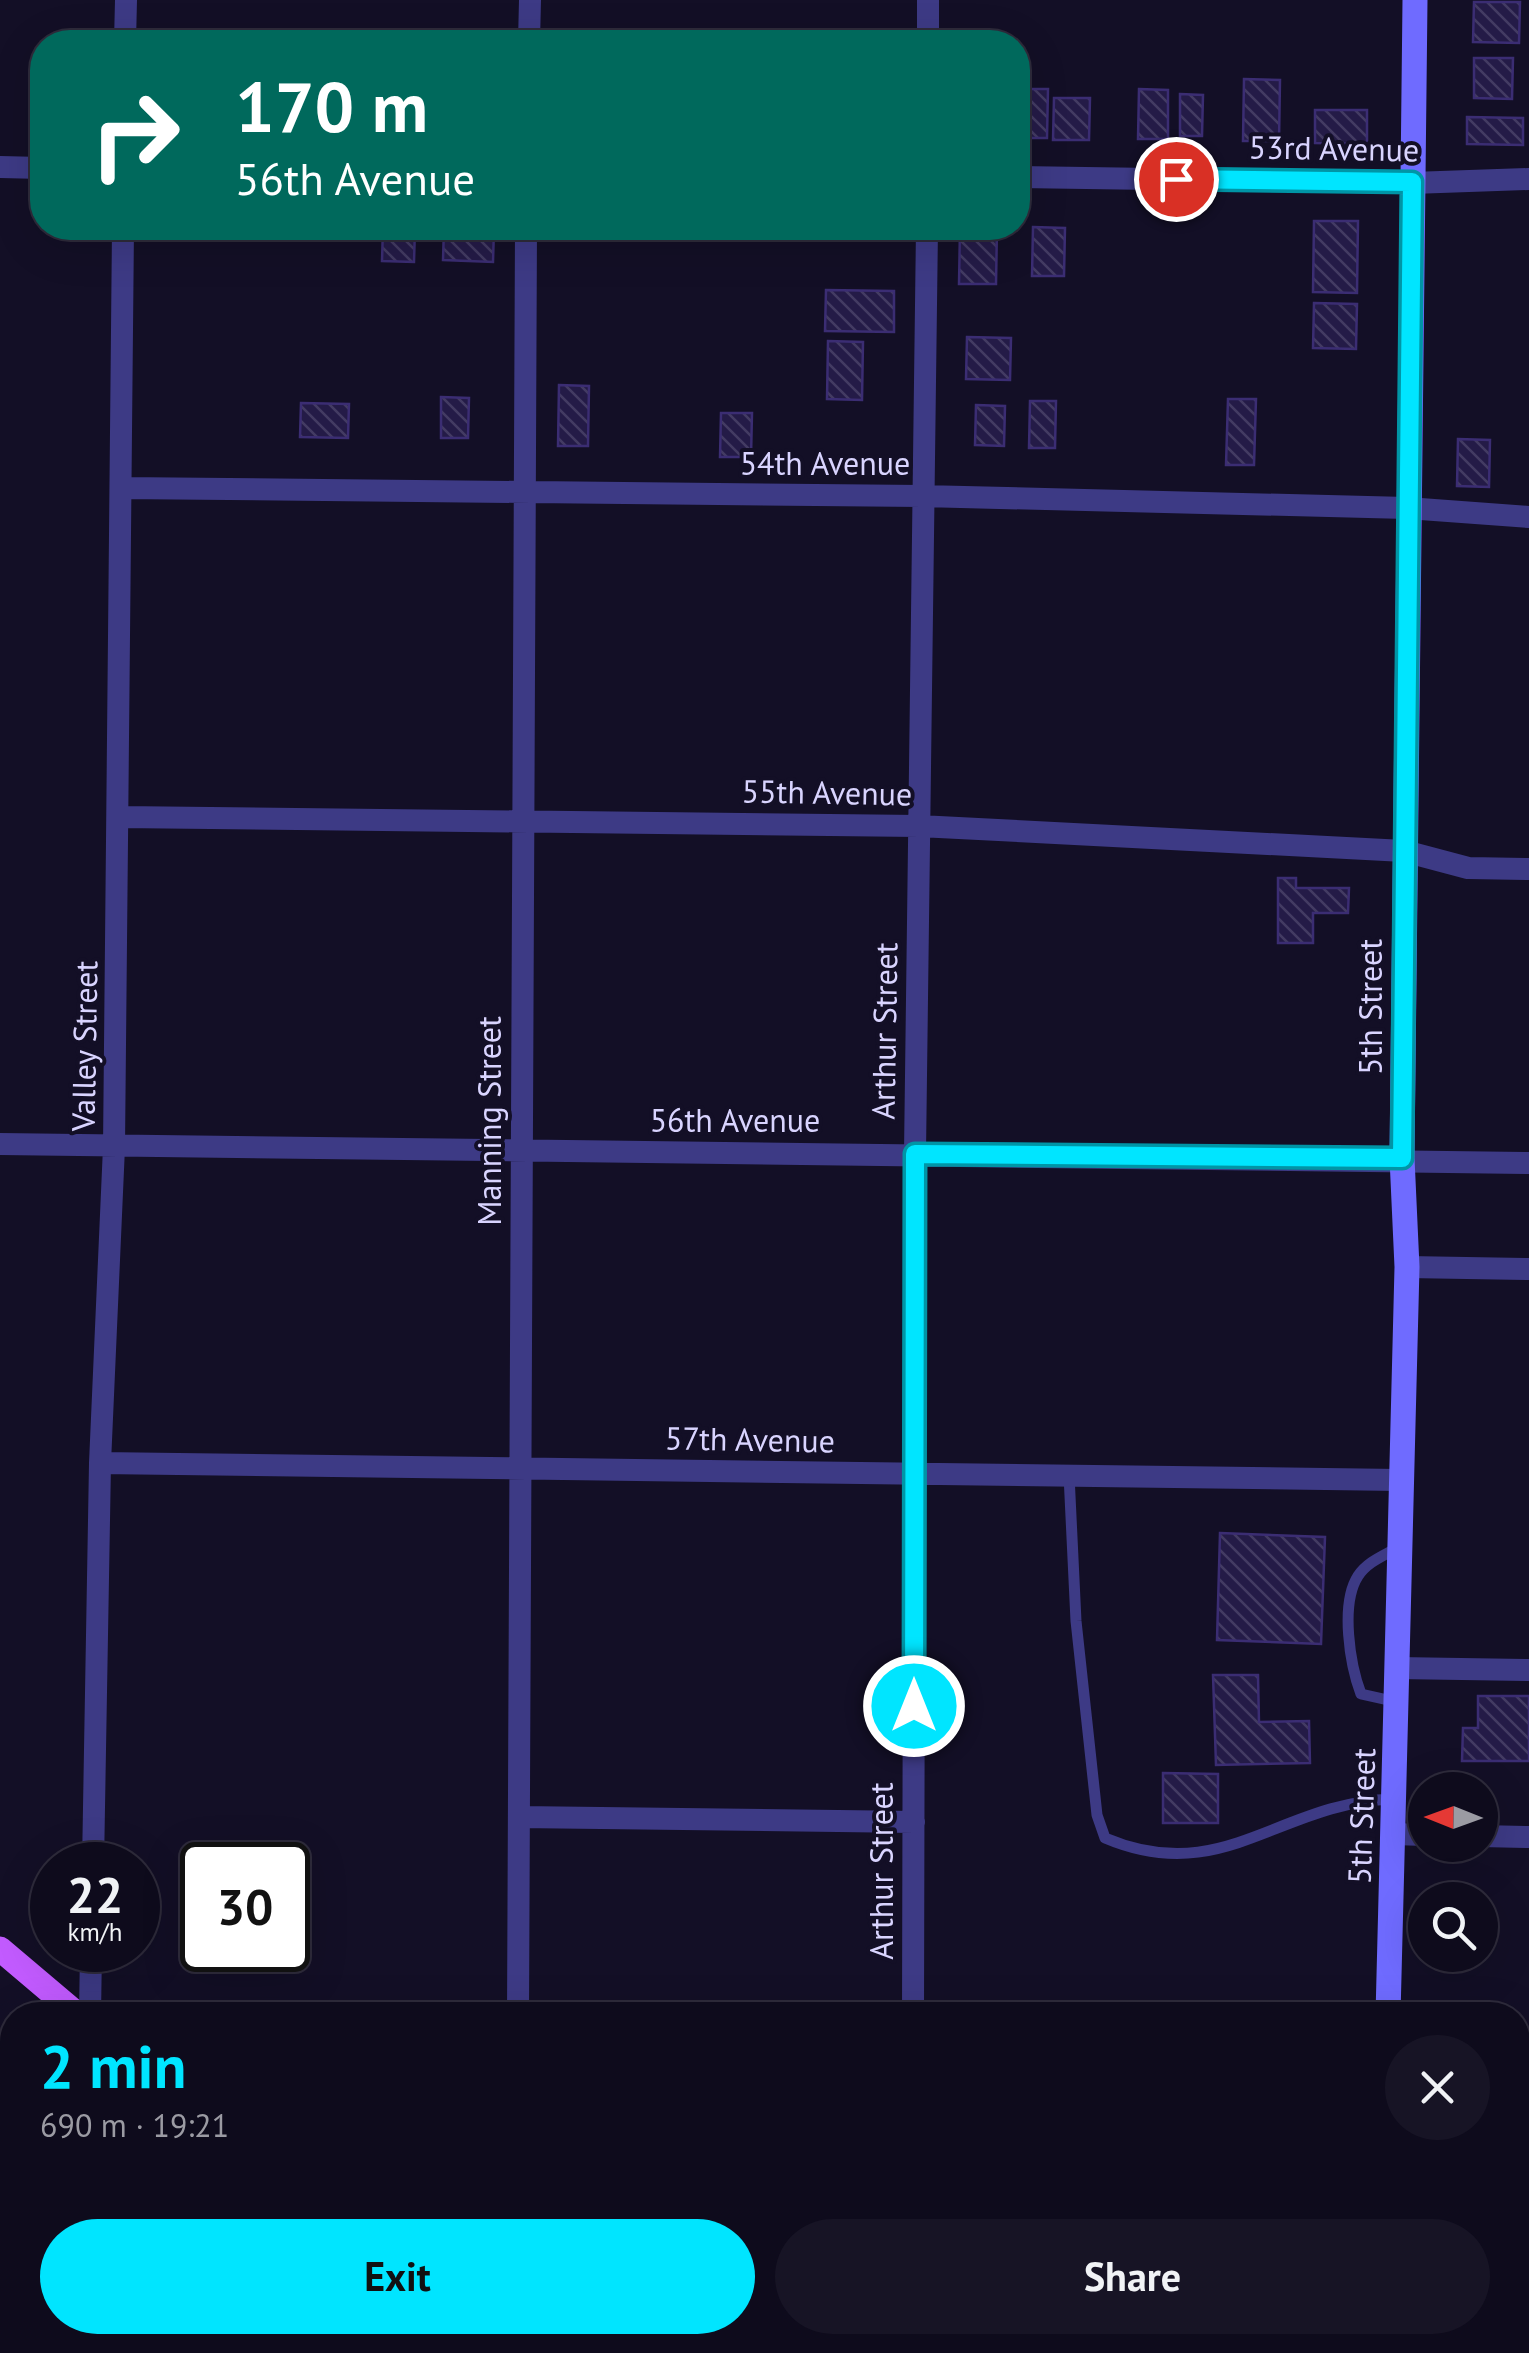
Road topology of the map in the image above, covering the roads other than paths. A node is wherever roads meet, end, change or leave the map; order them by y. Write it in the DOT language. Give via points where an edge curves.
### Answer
graph roads {
  1 [pos="126,0"];
  2 [pos="530,0"];
  3 [pos="928,0"];
  4 [pos="1414,0"];
  5 [pos="126,30"];
  6 [pos="529,30"];
  7 [pos="928,30"];
  8 [pos="0,168"];
  9 [pos="30,168"];
  10 [pos="1030,177"];
  11 [pos="1529,179"];
  12 [pos="1412,182"];
  13 [pos="123,240"];
  14 [pos="526,240"];
  15 [pos="926,240"];
  16 [pos="121,488"];
  17 [pos="523,494"];
  18 [pos="922,496"];
  19 [pos="1407,508"];
  20 [pos="1529,517"];
  21 [pos="120,816"];
  22 [pos="519,820"];
  23 [pos="919,826"];
  24 [pos="1404,851"];
  25 [pos="1529,869"];
  26 [pos="0,1144"];
  27 [pos="114,1146"];
  28 [pos="522,1150"];
  29 [pos="915,1154"];
  30 [pos="1402,1158"];
  31 [pos="1529,1163"];
  32 [pos="1407,1266"];
  33 [pos="1529,1269"];
  34 [pos="100,1463"];
  35 [pos="523,1468"];
  36 [pos="914,1473"];
  37 [pos="1069,1476"];
  38 [pos="1399,1480"];
  39 [pos="1398,1548"];
  40 [pos="1398,1668"];
  41 [pos="1529,1670"];
  42 [pos="1396,1702"];
  43 [pos="1394,1800"];
  44 [pos="519,1817"];
  45 [pos="914,1822"];
  46 [pos="1393,1834"];
  47 [pos="1408,1834"];
  48 [pos="1498,1836"];
  49 [pos="1529,1836"];
  50 [pos="93,1842"];
  51 [pos="0,1948"];
  52 [pos="91,1972"];
  53 [pos="63,2002"];
  54 [pos="90,2002"];
  55 [pos="518,2002"];
  56 [pos="913,2002"];
  57 [pos="1388,2002"];
  1 -- 5 [label="street"];
  2 -- 6 [label="street"];
  3 -- 7 [label="street"];
  4 -- 12 [label="street, 5th Street"];
  8 -- 9 [label="street"];
  10 -- 12 [label="street, 53rd Avenue"];
  11 -- 12 [label="street, 53rd Avenue"];
  12 -- 19 [label="street, 5th Street"];
  13 -- 16 [label="street, Valley Street"];
  14 -- 17 [label="street, Manning Street"];
  15 -- 18 [label="street, Arthur Street"];
  16 -- 17 [label="street, 54th Avenue"];
  16 -- 21 [label="street, Valley Street"];
  17 -- 18 [label="street, 54th Avenue"];
  17 -- 22 [label="street, Manning Street"];
  18 -- 19 [label="street, 54th Avenue"];
  18 -- 23 [label="street, Arthur Street"];
  19 -- 20 [label="street, 54th Avenue"];
  19 -- 24 [label="street, 5th Street"];
  21 -- 22 [label="street, 55th Avenue"];
  21 -- 27 [label="street, Valley Street"];
  22 -- 23 [label="street, 55th Avenue"];
  22 -- 28 [label="street, Manning Street"];
  23 -- 24 [label="street, 55th Avenue"];
  23 -- 29 [label="street, Arthur Street"];
  24 -- 25 [label="street, 55th Avenue" via="1468,868"];
  24 -- 30 [label="street, 5th Street"];
  26 -- 27 [label="street, 56th Avenue"];
  27 -- 28 [label="street, 56th Avenue"];
  27 -- 34 [label="street, Valley Street"];
  28 -- 29 [label="street, 56th Avenue"];
  28 -- 35 [label="street, Manning Street"];
  29 -- 30 [label="street, 56th Avenue"];
  29 -- 36 [label="street, Arthur Street"];
  30 -- 31 [label="street, 56th Avenue"];
  30 -- 32 [label="street, 5th Street"];
  32 -- 33 [label="street"];
  32 -- 38 [label="street, 5th Street"];
  34 -- 35 [label="street, 57th Avenue"];
  34 -- 50 [label="street, Valley Street"];
  35 -- 36 [label="street, 57th Avenue"];
  35 -- 44 [label="street, Manning Street"];
  36 -- 37 [label="street, 57th Avenue"];
  36 -- 45 [label="street, Arthur Street"];
  37 -- 38 [label="street, 57th Avenue"];
  37 -- 43 [label="lane" via="1076,1621 1105,1838 1184,1857 1226,1850 1351,1800"];
  38 -- 39 [label="street, 5th Street"];
  39 -- 40 [label="street, 5th Street"];
  39 -- 42 [label="lane" via="1356,1578 1351,1604 1353,1671 1361,1694"];
  40 -- 41 [label="street"];
  40 -- 42 [label="street, 5th Street"];
  42 -- 43 [label="street, 5th Street"];
  43 -- 46 [label="street, 5th Street"];
  44 -- 45 [label="street"];
  44 -- 55 [label="street, Manning Street"];
  45 -- 56 [label="street, Arthur Street"];
  46 -- 47 [label="street"];
  46 -- 57 [label="street, 5th Street"];
  48 -- 49 [label="street"];
  51 -- 53 [label="main road"];
  52 -- 54 [label="street"];
}
